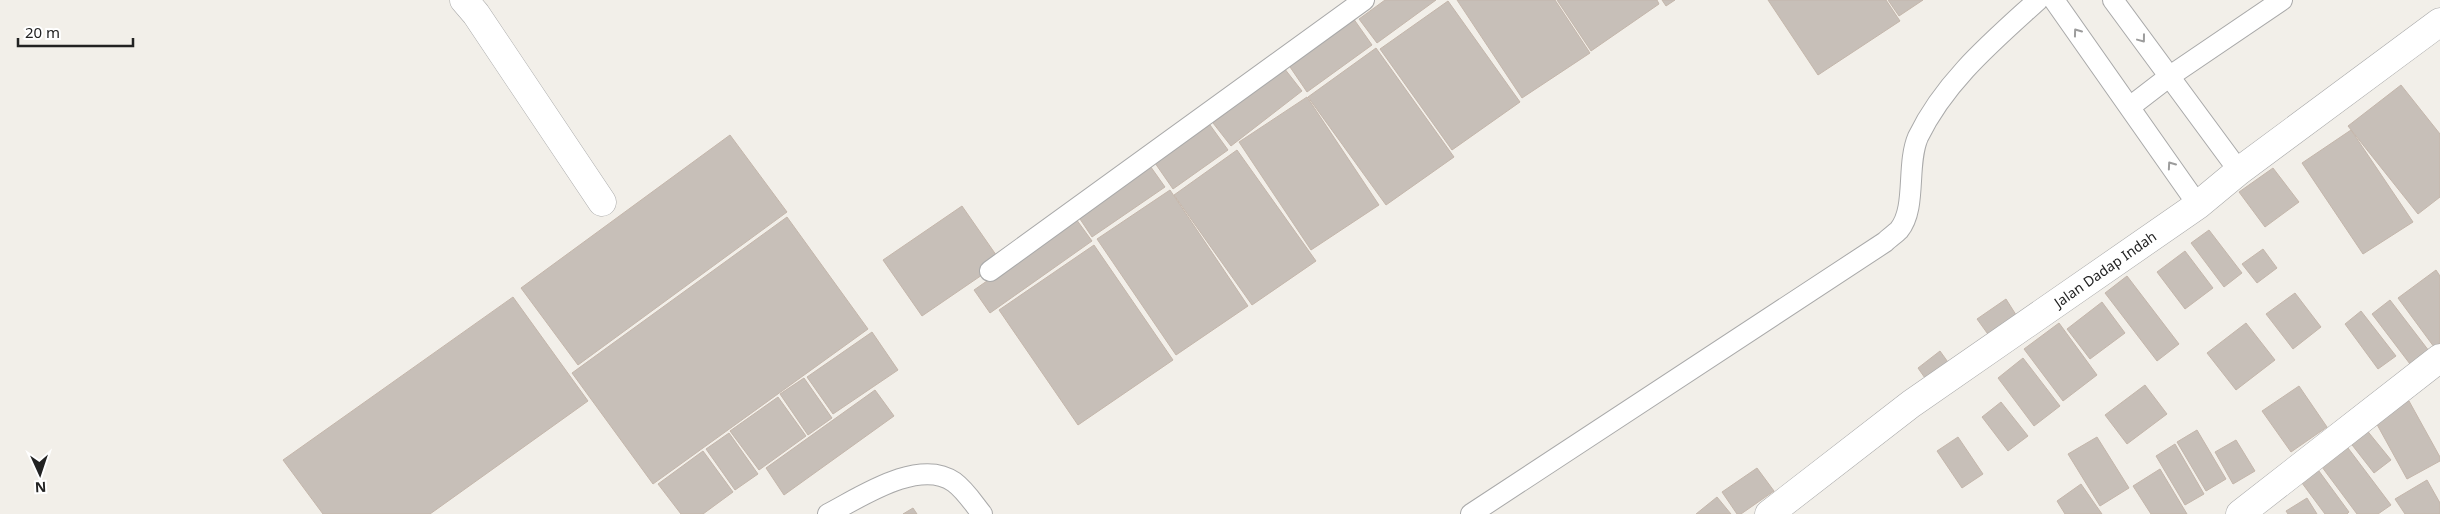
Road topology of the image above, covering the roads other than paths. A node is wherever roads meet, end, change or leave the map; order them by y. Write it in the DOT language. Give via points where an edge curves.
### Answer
graph roads {
  1 [pos="464,0"];
  2 [pos="1364,0"];
  3 [pos="2038,0"];
  4 [pos="2054,0"];
  5 [pos="2113,0"];
  6 [pos="2282,0"];
  7 [pos="2440,22"];
  8 [pos="2170,76"];
  9 [pos="2130,106"];
  10 [pos="2239,171"];
  11 [pos="602,202"];
  12 [pos="2198,205"];
  13 [pos="990,271"];
  14 [pos="2438,365"];
  15 [pos="828,514"];
  16 [pos="982,514"];
  17 [pos="1471,514"];
  18 [pos="1769,514"];
  19 [pos="2240,514"];
  1 -- 11 [label="street"];
  2 -- 13 [label="lane"];
  3 -- 17 [label="lane" via="1964,68 1924,126 1912,156 1907,215 1900,229 1885,242"];
  9 -- 4 [label="lane, one-way"];
  5 -- 8 [label="lane, one-way"];
  6 -- 8 [label="lane"];
  7 -- 10 [label="street, Jalan Dadap Indah"];
  8 -- 9 [label="lane"];
  8 -- 10 [label="lane"];
  12 -- 9 [label="lane, one-way"];
  10 -- 12 [label="street, Jalan Dadap Indah"];
  12 -- 18 [label="street, Jalan Dadap Indah" via="1911,404"];
  14 -- 19 [label="street"];
  15 -- 16 [label="lane" via="903,476 924,475 941,476 954,482"];
}
